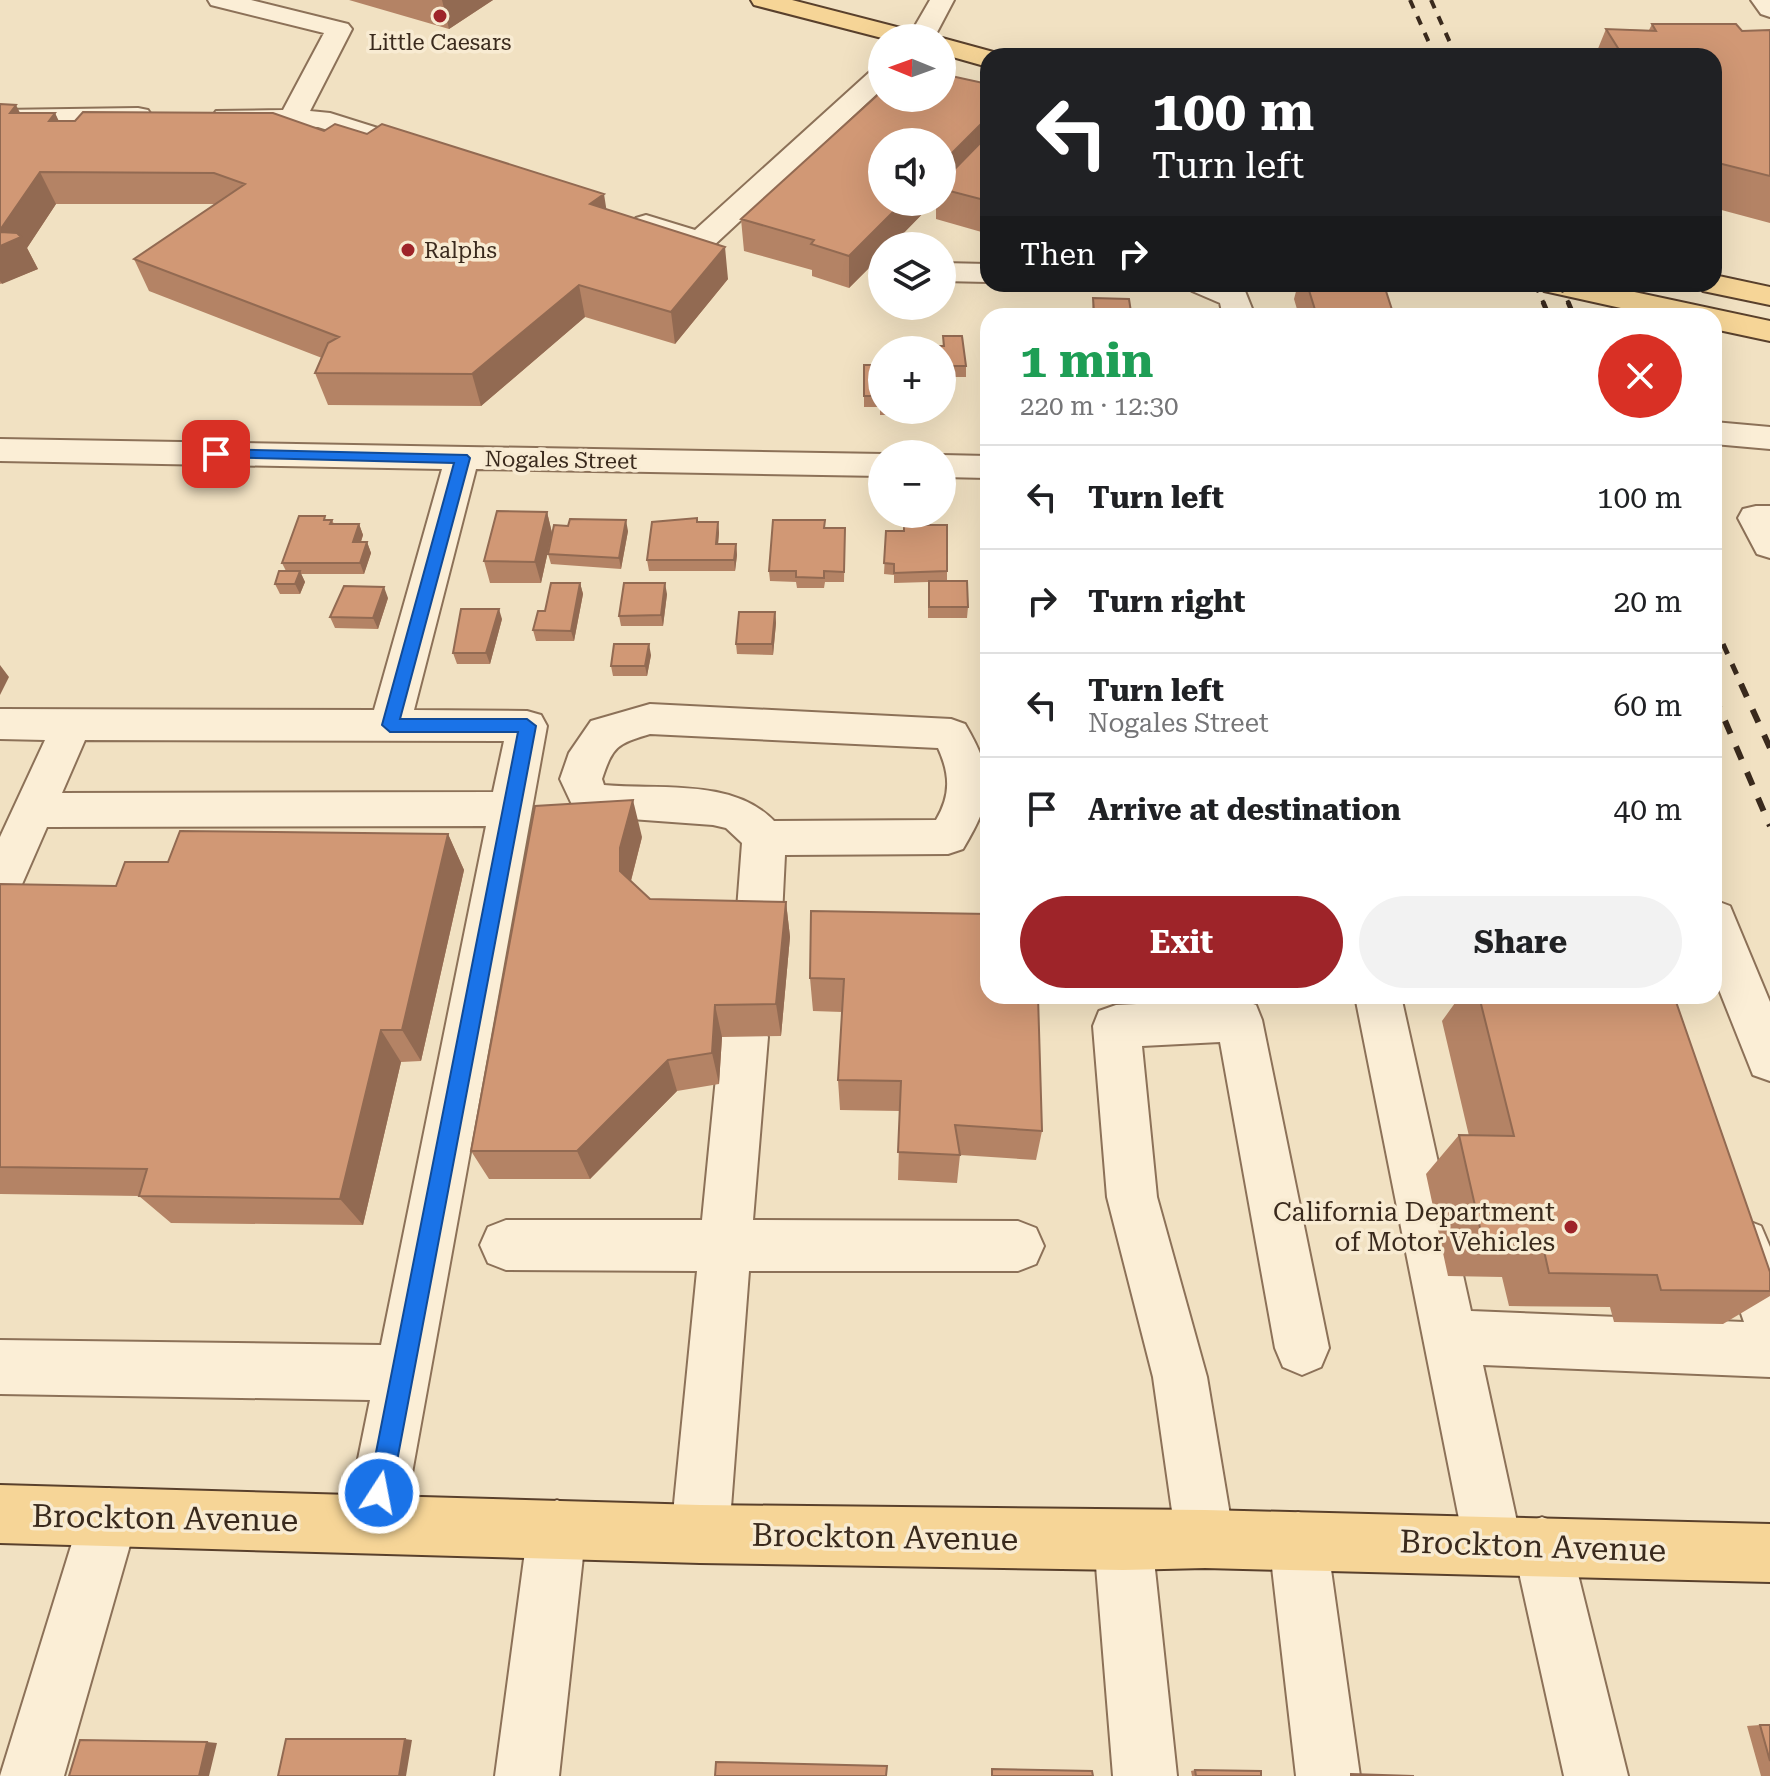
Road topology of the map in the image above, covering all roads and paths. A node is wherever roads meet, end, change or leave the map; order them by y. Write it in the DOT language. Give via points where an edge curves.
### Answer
graph roads {
  1 [pos="295,0"];
  2 [pos="763,0"];
  3 [pos="942,0"];
  4 [pos="1763,0"];
  5 [pos="246,5"];
  6 [pos="1770,9"];
  7 [pos="929,24"];
  8 [pos="868,27"];
  9 [pos="956,50"];
  10 [pos="980,57"];
  11 [pos="868,88"];
  12 [pos="166,116"];
  13 [pos="196,116"];
  14 [pos="293,117"];
  15 [pos="0,118"];
  16 [pos="454,162"];
  17 [pos="616,214"];
  18 [pos="956,272"];
  19 [pos="980,273"];
  20 [pos="1722,286"];
  21 [pos="1221,292"];
  22 [pos="1591,292"];
  23 [pos="1770,296"];
  24 [pos="1237,308"];
  25 [pos="1664,308"];
  26 [pos="1722,321"];
  27 [pos="1770,331"];
  28 [pos="1722,434"];
  29 [pos="1770,438"];
  30 [pos="0,450"];
  31 [pos="462,458"];
  32 [pos="868,465"];
  33 [pos="956,466"];
  34 [pos="980,467"];
  35 [pos="0,724"];
  36 [pos="72,724"];
  37 [pos="390,725"];
  38 [pos="511,809"];
  39 [pos="33,810"];
  40 [pos="764,838"];
  41 [pos="0,885"];
  42 [pos="758,936"];
  43 [pos="1722,939"];
  44 [pos="1379,1004"];
  45 [pos="744,1037"];
  46 [pos="1770,1060"];
  47 [pos="1729,1203"];
  48 [pos="506,1245"];
  49 [pos="1018,1246"];
  50 [pos="726,1247"];
  51 [pos="1770,1321"];
  52 [pos="1450,1337"];
  53 [pos="1302,1348"];
  54 [pos="1770,1350"];
  55 [pos="0,1367"];
  56 [pos="403,1373"];
  57 [pos="0,1514"];
  58 [pos="109,1517"];
  59 [pos="374,1523"];
  60 [pos="557,1529"];
  61 [pos="700,1534"];
  62 [pos="1205,1539"];
  63 [pos="1123,1541"];
  64 [pos="1298,1541"];
  65 [pos="1517,1545"];
  66 [pos="1770,1553"];
  67 [pos="32,1776"];
  68 [pos="527,1776"];
  69 [pos="1145,1776"];
  70 [pos="1328,1776"];
  71 [pos="1596,1776"];
  1 -- 5 [label="street"];
  2 -- 8 [label="main road"];
  3 -- 7 [label="street"];
  4 -- 6 [label="street"];
  5 -- 14 [label="street" via="339,29"];
  9 -- 10 [label="main road"];
  11 -- 17 [label="street" via="700,242"];
  12 -- 15 [label="street"];
  13 -- 14 [label="street"];
  14 -- 16 [label="street" via="334,123"];
  18 -- 19 [label="street"];
  20 -- 23 [label="main road"];
  21 -- 24 [label="street" via="1234,298"];
  22 -- 25 [label="main road"];
  26 -- 27 [label="main road"];
  28 -- 29 [label="street"];
  30 -- 31 [label="street, Nogales Street"];
  31 -- 32 [label="street, Nogales Street"];
  31 -- 37 [label="street"];
  33 -- 34 [label="street"];
  35 -- 36 [label="street"];
  36 -- 37 [label="street"];
  36 -- 39 [label="street"];
  37 -- 38 [label="street" via="527,726"];
  38 -- 39 [label="street"];
  38 -- 56 [label="street"];
  39 -- 41 [label="street"];
  40 -- 40 [label="street" via="739,815 590,799 581,779 590,753 605,732 650,719 927,731 951,735 967,762 968,805 948,837"];
  40 -- 42 [label="street"];
  43 -- 46 [label="street"];
  44 -- 52 [label="street"];
  45 -- 50 [label="street"];
  47 -- 51 [label="street"];
  48 -- 50 [label="street"];
  49 -- 50 [label="street"];
  50 -- 61 [label="street"];
  52 -- 54 [label="street"];
  52 -- 65 [label="street"];
  53 -- 62 [label="street" via="1239,1020 1116,1026 1132,1197 1180,1377"];
  55 -- 56 [label="street"];
  56 -- 59 [label="street"];
  57 -- 58 [label="main road, Brockton Avenue"];
  58 -- 59 [label="main road, Brockton Avenue"];
  58 -- 67 [label="street"];
  59 -- 60 [label="main road, Brockton Avenue"];
  60 -- 61 [label="main road, Brockton Avenue"];
  60 -- 68 [label="street"];
  61 -- 63 [label="main road, Brockton Avenue"];
  62 -- 63 [label="main road, Brockton Avenue"];
  62 -- 64 [label="main road, Brockton Avenue"];
  63 -- 69 [label="street"];
  64 -- 65 [label="main road, Brockton Avenue"];
  64 -- 70 [label="street"];
  65 -- 66 [label="main road, Brockton Avenue"];
  65 -- 71 [label="street"];
}
